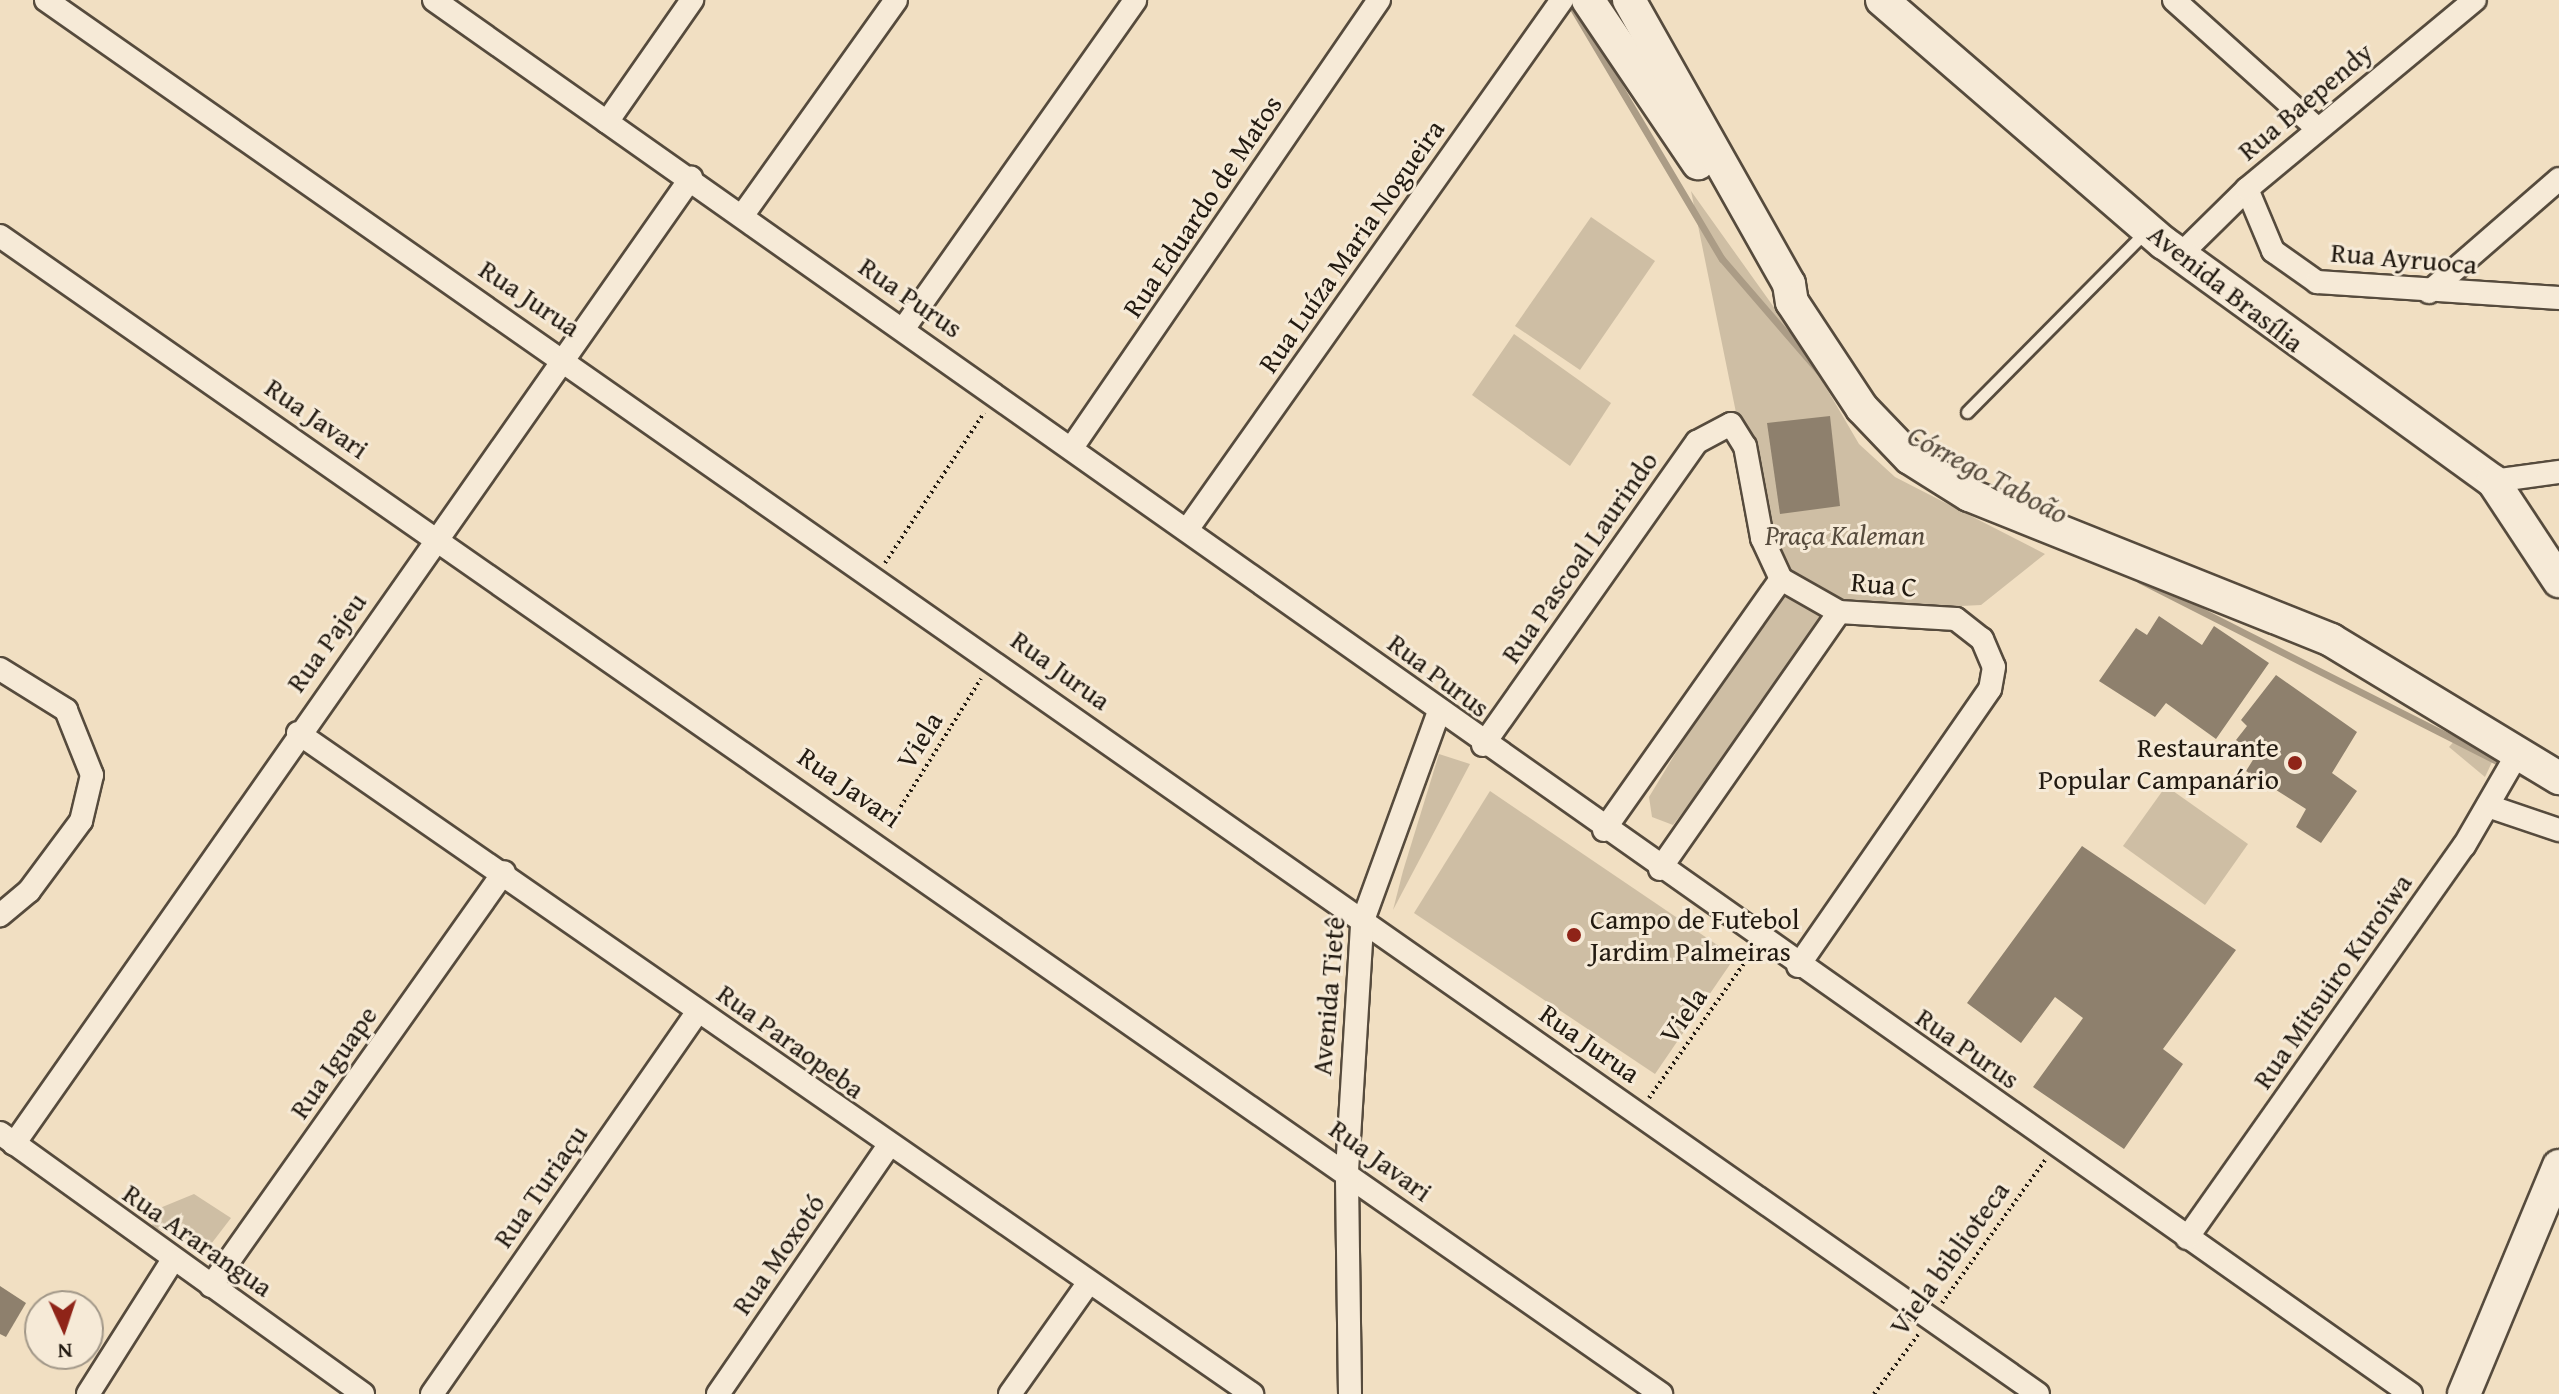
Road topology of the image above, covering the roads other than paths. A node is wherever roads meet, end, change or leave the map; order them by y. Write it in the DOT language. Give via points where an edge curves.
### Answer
graph roads {
  1 [pos="46,0"];
  2 [pos="692,0"];
  3 [pos="896,0"];
  4 [pos="1135,0"];
  5 [pos="1379,0"];
  6 [pos="1562,0"];
  7 [pos="1588,0"];
  8 [pos="1629,0"];
  9 [pos="1882,0"];
  10 [pos="2174,0"];
  11 [pos="2475,0"];
  12 [pos="445,3"];
  13 [pos="2449,8"];
  14 [pos="607,122"];
  15 [pos="2318,129"];
  16 [pos="691,178"];
  17 [pos="2559,179"];
  18 [pos="2247,189"];
  19 [pos="742,216"];
  20 [pos="2149,229"];
  21 [pos="0,236"];
  22 [pos="2180,255"];
  23 [pos="2429,292"];
  24 [pos="2559,298"];
  25 [pos="1792,302"];
  26 [pos="904,328"];
  27 [pos="569,360"];
  28 [pos="1967,412"];
  29 [pos="1073,446"];
  30 [pos="2559,472"];
  31 [pos="2493,481"];
  32 [pos="1189,527"];
  33 [pos="438,538"];
  34 [pos="1781,579"];
  35 [pos="2559,581"];
  36 [pos="1839,612"];
  37 [pos="0,669"];
  38 [pos="1439,712"];
  39 [pos="298,733"];
  40 [pos="1483,745"];
  41 [pos="2518,753"];
  42 [pos="2559,778"];
  43 [pos="2488,806"];
  44 [pos="1604,830"];
  45 [pos="2559,830"];
  46 [pos="1660,869"];
  47 [pos="504,872"];
  48 [pos="0,915"];
  49 [pos="1362,923"];
  50 [pos="1798,966"];
  51 [pos="698,1011"];
  52 [pos="7,1138"];
  53 [pos="888,1147"];
  54 [pos="2559,1166"];
  55 [pos="1347,1171"];
  56 [pos="2187,1238"];
  57 [pos="172,1261"];
  58 [pos="1089,1282"];
  59 [pos="211,1286"];
  60 [pos="88,1394"];
  61 [pos="363,1394"];
  62 [pos="432,1394"];
  63 [pos="718,1394"];
  64 [pos="1010,1394"];
  65 [pos="1252,1394"];
  66 [pos="1350,1394"];
  67 [pos="1661,1394"];
  68 [pos="2038,1394"];
  69 [pos="2411,1394"];
  70 [pos="2464,1394"];
  1 -- 27 [label="street, Rua Jurua"];
  2 -- 14 [label="street"];
  3 -- 19 [label="street"];
  4 -- 26 [label="street"];
  5 -- 29 [label="street, Rua Eduardo de Matos"];
  6 -- 32 [label="street, Rua Luíza Maria Nogueira"];
  7 -- 25 [label="street" via="1775,289"];
  8 -- 25 [label="street" via="1789,284"];
  9 -- 20 [label="street, Avenida Brasília"];
  10 -- 15 [label="street"];
  11 -- 13 [label="street, Rua Baependy"];
  12 -- 14 [label="street, Rua Purus"];
  13 -- 15 [label="street, Rua Baependy"];
  14 -- 16 [label="street, Rua Purus"];
  15 -- 18 [label="street, Rua Baependy"];
  16 -- 19 [label="street, Rua Purus"];
  16 -- 27 [label="street, Rua Pajeu"];
  17 -- 23 [label="street"];
  18 -- 22 [label="street, Rua Baependy"];
  18 -- 23 [label="street, Rua Ayruoca" via="2273,251 2297,272 2352,288"];
  19 -- 26 [label="street, Rua Purus"];
  20 -- 22 [label="street, Avenida Brasília"];
  20 -- 28 [label="lane"];
  21 -- 33 [label="street, Rua Javari"];
  22 -- 31 [label="street, Avenida Brasília"];
  23 -- 24 [label="street, Rua Ayruoca"];
  25 -- 41 [label="street" via="1862,408 1933,473 1969,495 2331,640"];
  26 -- 29 [label="street, Rua Purus"];
  27 -- 33 [label="street, Rua Pajeu"];
  27 -- 49 [label="street, Rua Jurua"];
  29 -- 32 [label="street, Rua Purus"];
  30 -- 31 [label="street"];
  31 -- 35 [label="street, Avenida Brasília"];
  32 -- 38 [label="street, Rua Purus"];
  33 -- 39 [label="street, Rua Pajeu"];
  33 -- 55 [label="street, Rua Javari"];
  34 -- 36 [label="street, Rua C"];
  34 -- 40 [label="street, Rua Pascoal Laurindo" via="1762,538 1745,446 1731,424 1697,442"];
  34 -- 44 [label="street"];
  36 -- 46 [label="street"];
  36 -- 50 [label="street, Rua C" via="1956,619 1982,639 1994,667 1990,689"];
  37 -- 48 [label="street" via="66,710 92,775 81,821 29,891"];
  38 -- 40 [label="street, Rua Purus"];
  38 -- 49 [label="street, Avenida Tietê"];
  39 -- 47 [label="street, Rua Paraopeba"];
  39 -- 52 [label="street, Rua Pajeu"];
  40 -- 44 [label="street, Rua Purus"];
  41 -- 42 [label="street"];
  41 -- 43 [label="street, Rua Mitsuiro Kuroiwa"];
  43 -- 45 [label="street"];
  43 -- 56 [label="street, Rua Mitsuiro Kuroiwa"];
  44 -- 46 [label="street, Rua Purus"];
  46 -- 50 [label="street, Rua Purus"];
  47 -- 51 [label="street, Rua Paraopeba"];
  47 -- 59 [label="street, Rua Iguape"];
  49 -- 55 [label="street, Avenida Tietê"];
  49 -- 68 [label="street, Rua Jurua"];
  50 -- 56 [label="street, Rua Purus"];
  51 -- 53 [label="street, Rua Paraopeba"];
  51 -- 62 [label="street, Rua Turiaçu"];
  52 -- 57 [label="street, Rua Ararangua"];
  53 -- 58 [label="street, Rua Paraopeba"];
  53 -- 63 [label="street, Rua Moxotó"];
  54 -- 70 [label="street"];
  55 -- 66 [label="street, Avenida Tietê"];
  55 -- 67 [label="street, Rua Javari"];
  56 -- 69 [label="street, Rua Purus"];
  57 -- 59 [label="street, Rua Ararangua"];
  57 -- 60 [label="street"];
  58 -- 64 [label="street"];
  58 -- 65 [label="street, Rua Paraopeba"];
  59 -- 61 [label="street, Rua Ararangua"];
}
